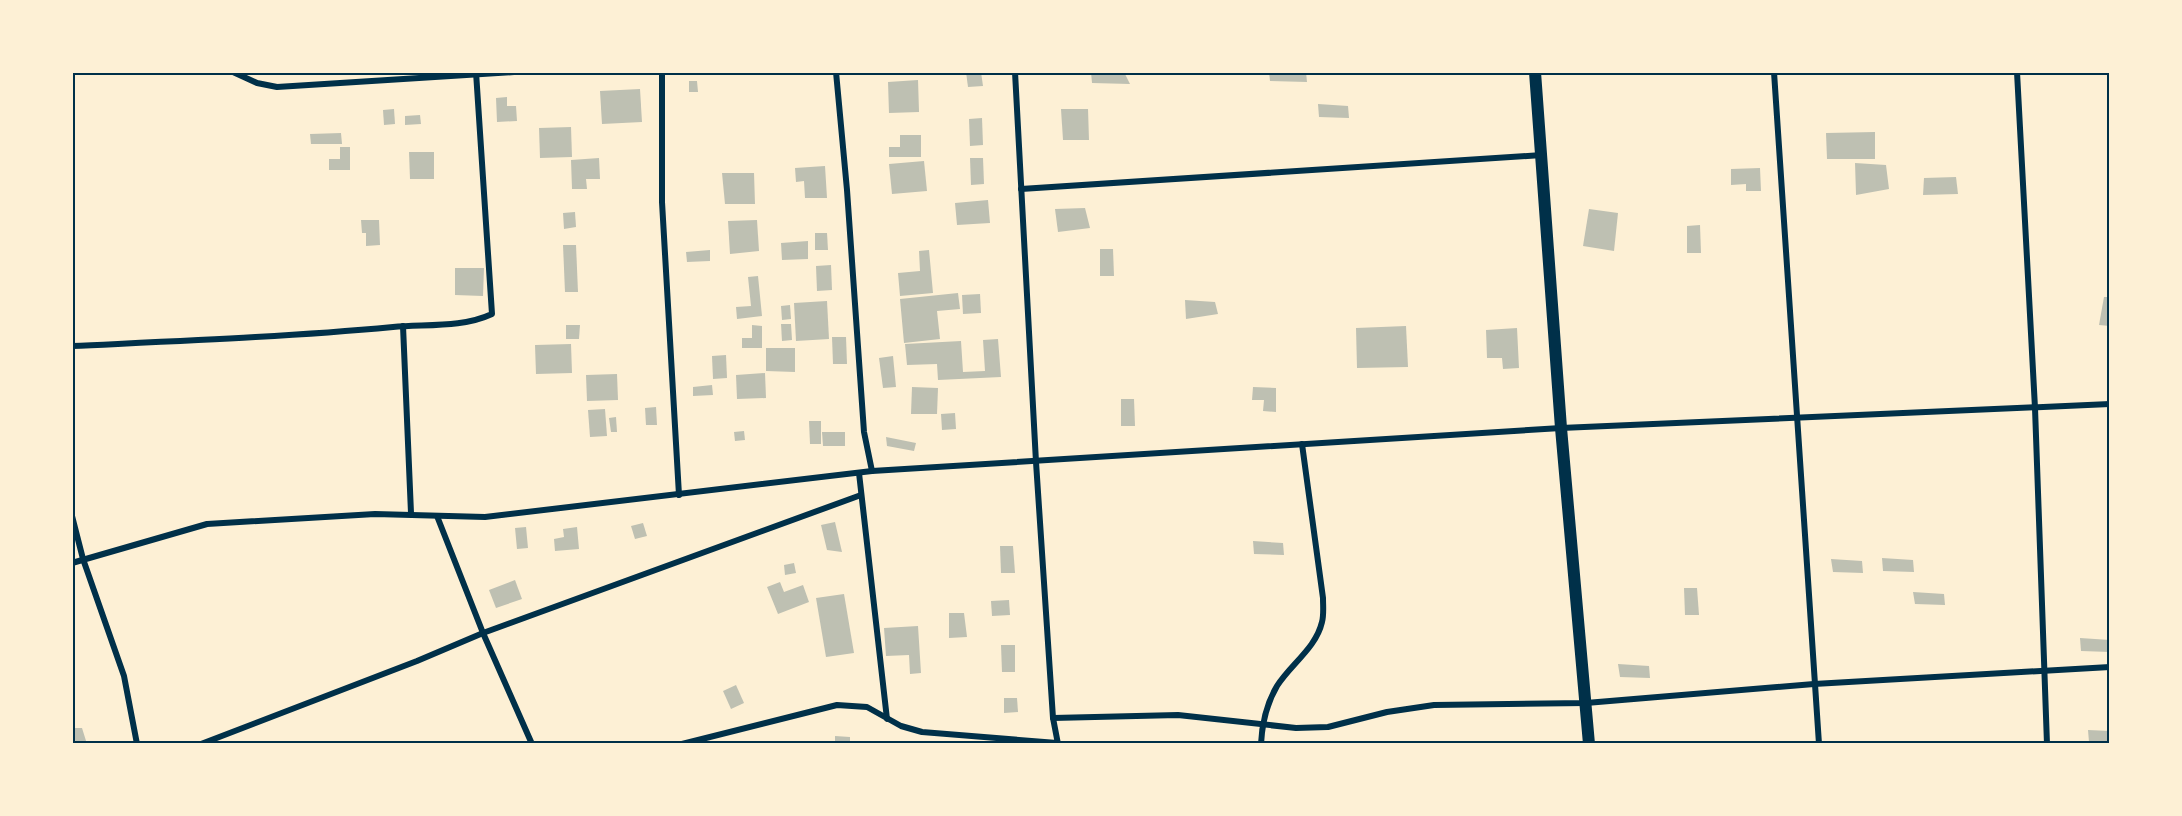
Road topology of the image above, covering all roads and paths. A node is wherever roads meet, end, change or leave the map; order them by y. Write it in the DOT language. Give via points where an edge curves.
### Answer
graph roads {
  1 [pos="233,72"];
  2 [pos="513,72"];
  3 [pos="662,72"];
  4 [pos="836,72"];
  5 [pos="1015,72"];
  6 [pos="1535,72"];
  7 [pos="1774,72"];
  8 [pos="2017,72"];
  9 [pos="476,73"];
  10 [pos="1542,155"];
  11 [pos="1021,189"];
  12 [pos="403,326"];
  13 [pos="72,346"];
  14 [pos="2110,404"];
  15 [pos="2035,408"];
  16 [pos="1797,419"];
  17 [pos="1561,428"];
  18 [pos="1302,444"];
  19 [pos="1036,462"];
  20 [pos="872,471"];
  21 [pos="859,473"];
  22 [pos="679,495"];
  23 [pos="861,495"];
  24 [pos="411,513"];
  25 [pos="72,516"];
  26 [pos="437,516"];
  27 [pos="83,559"];
  28 [pos="72,563"];
  29 [pos="483,633"];
  30 [pos="2110,667"];
  31 [pos="2044,671"];
  32 [pos="1814,684"];
  33 [pos="1586,703"];
  34 [pos="1053,718"];
  35 [pos="887,719"];
  36 [pos="1262,725"];
  37 [pos="1058,743"];
  38 [pos="137,744"];
  39 [pos="201,744"];
  40 [pos="532,744"];
  41 [pos="682,744"];
  42 [pos="1261,744"];
  43 [pos="1589,744"];
  44 [pos="1819,744"];
  45 [pos="2047,744"];
  1 -- 9 [label="street" via="277,87"];
  2 -- 9 [label="street"];
  3 -- 22 [label="street" via="662,202"];
  4 -- 20 [label="street" via="864,432"];
  5 -- 11 [label="street"];
  6 -- 10 [label="main road"];
  7 -- 16 [label="street"];
  8 -- 15 [label="street"];
  9 -- 12 [label="street" via="492,314 475,321"];
  10 -- 11 [label="street"];
  10 -- 17 [label="main road"];
  11 -- 19 [label="street"];
  12 -- 13 [label="street"];
  12 -- 24 [label="street"];
  14 -- 15 [label="street"];
  15 -- 16 [label="street"];
  15 -- 31 [label="street"];
  16 -- 17 [label="street"];
  16 -- 32 [label="street"];
  17 -- 18 [label="street"];
  17 -- 33 [label="main road"];
  18 -- 19 [label="street"];
  18 -- 36 [label="street" via="1323,621 1276,689"];
  19 -- 20 [label="street"];
  19 -- 34 [label="street"];
  20 -- 21 [label="street"];
  21 -- 22 [label="street"];
  21 -- 23 [label="street"];
  22 -- 26 [label="street" via="485,517"];
  23 -- 29 [label="street"];
  23 -- 35 [label="street"];
  24 -- 26 [label="street"];
  24 -- 27 [label="street" via="207,524"];
  25 -- 27 [label="street"];
  26 -- 29 [label="street"];
  27 -- 28 [label="street"];
  27 -- 38 [label="street" via="124,676"];
  29 -- 39 [label="street"];
  29 -- 40 [label="street"];
  30 -- 31 [label="street"];
  31 -- 32 [label="street"];
  31 -- 45 [label="street"];
  32 -- 33 [label="street"];
  32 -- 44 [label="street"];
  33 -- 36 [label="street" via="1434,705 1328,727"];
  33 -- 43 [label="main road"];
  34 -- 36 [label="street" via="1178,715"];
  34 -- 37 [label="street"];
  35 -- 37 [label="street" via="922,732"];
  35 -- 41 [label="street" via="867,707 837,705"];
  36 -- 42 [label="street"];
}
